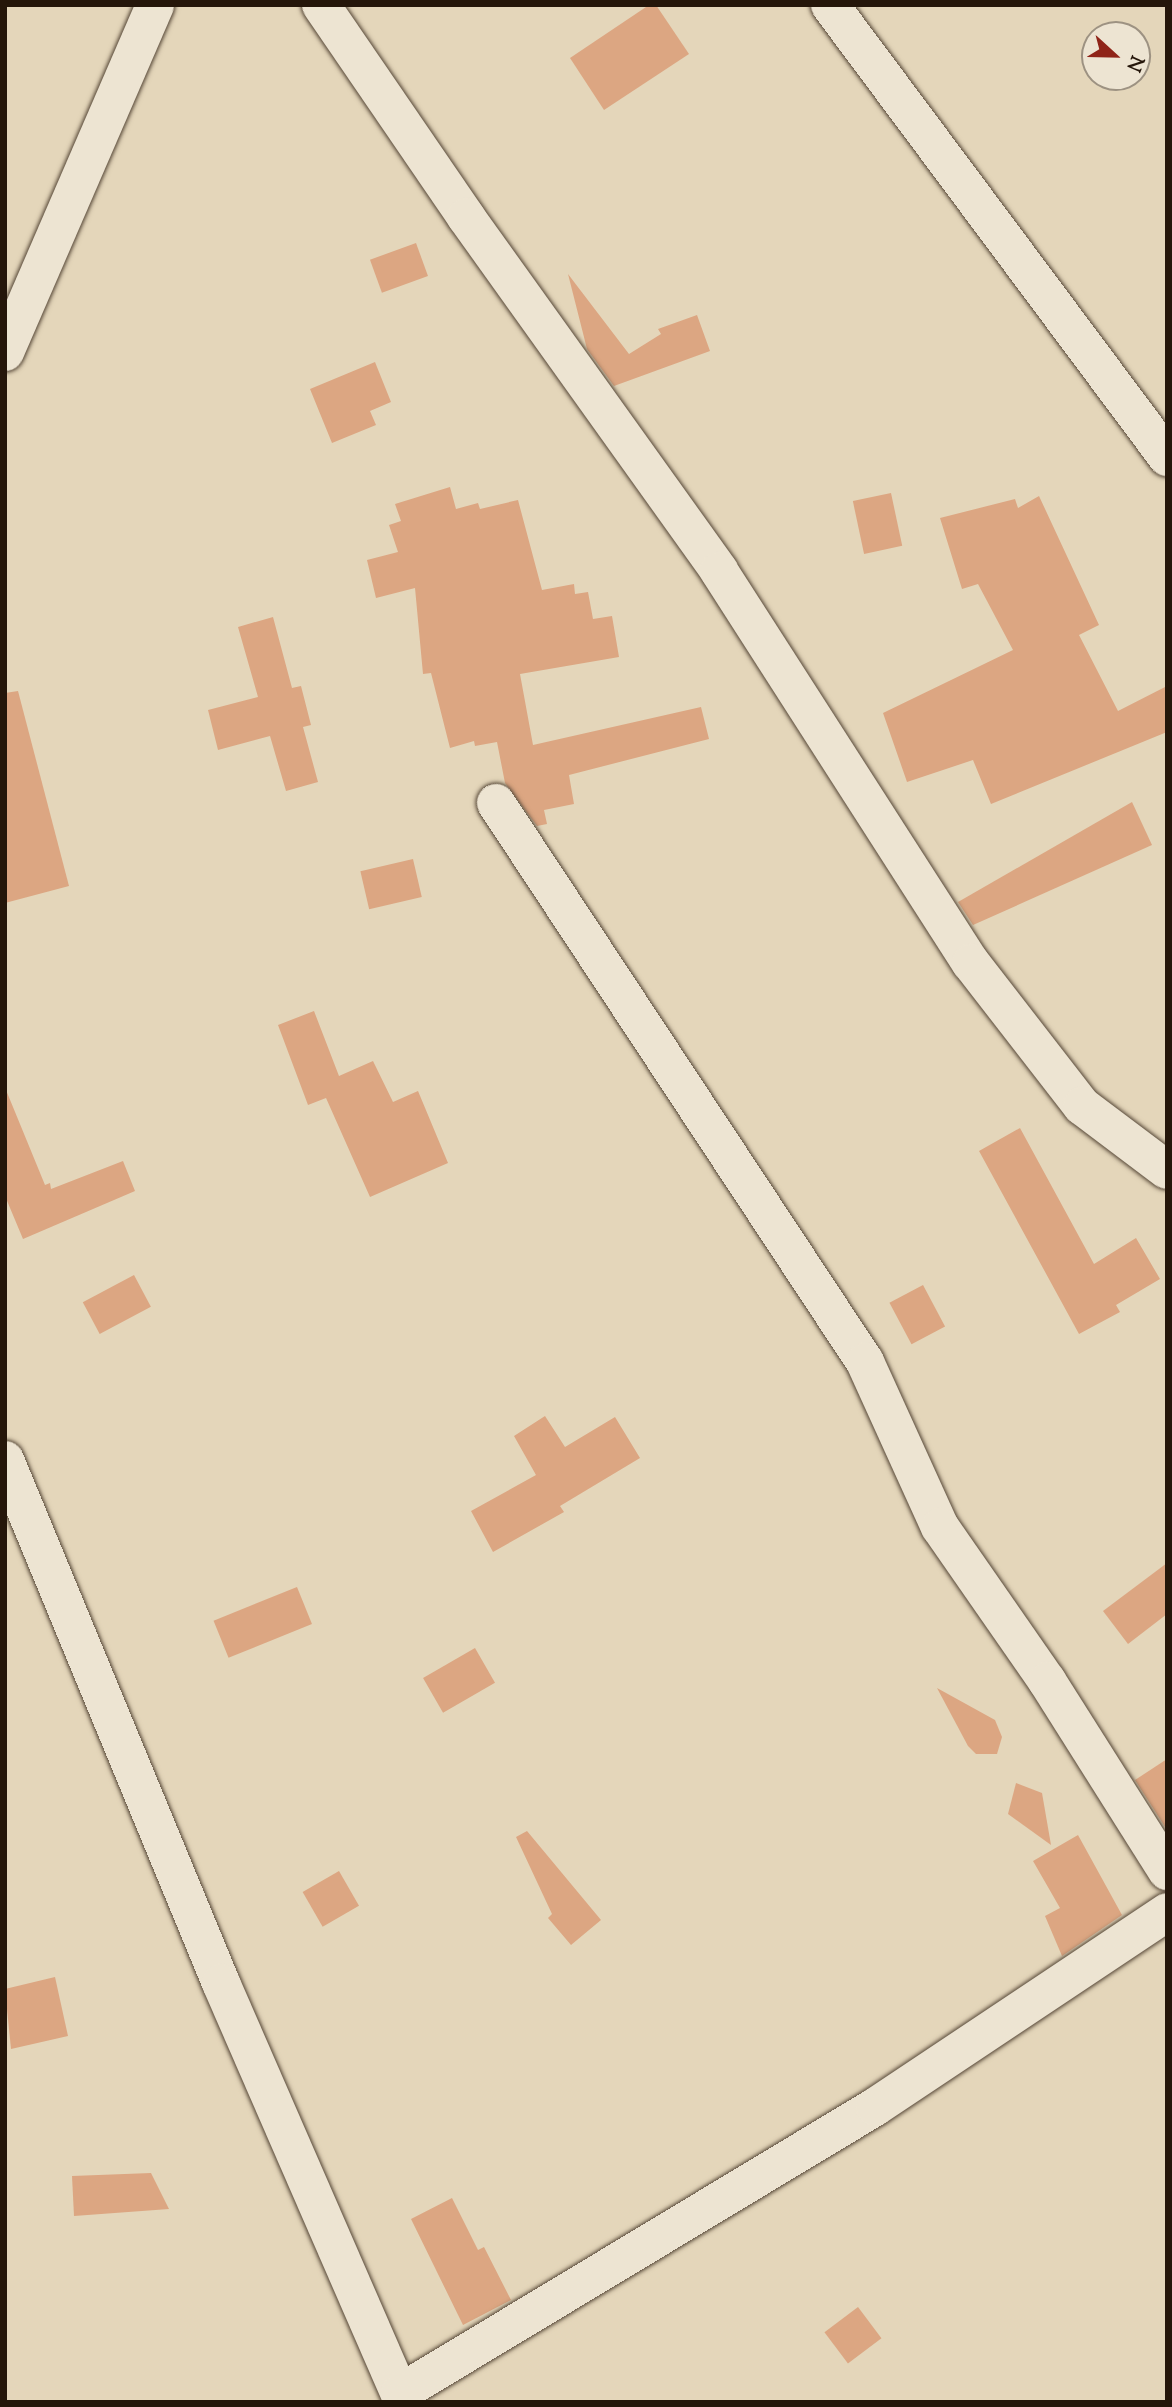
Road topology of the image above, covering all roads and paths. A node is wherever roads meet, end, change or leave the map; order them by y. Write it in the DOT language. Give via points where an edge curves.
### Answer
graph roads {
  1 [pos="155,5"];
  2 [pos="321,5"];
  3 [pos="830,5"];
  4 [pos="5,352"];
  5 [pos="1167,457"];
  6 [pos="496,803"];
  7 [pos="1167,1170"];
  8 [pos="5,1460"];
  9 [pos="1167,1871"];
  10 [pos="1167,1912"];
  11 [pos="402,2397"];
  1 -- 4 [label="street"];
  2 -- 7 [label="street" via="719,571 971,964 1082,1106"];
  3 -- 5 [label="street"];
  6 -- 9 [label="street" via="865,1362 940,1527 1047,1681"];
  8 -- 11 [label="street" via="221,1983"];
  10 -- 11 [label="street" via="875,2107"];
}
